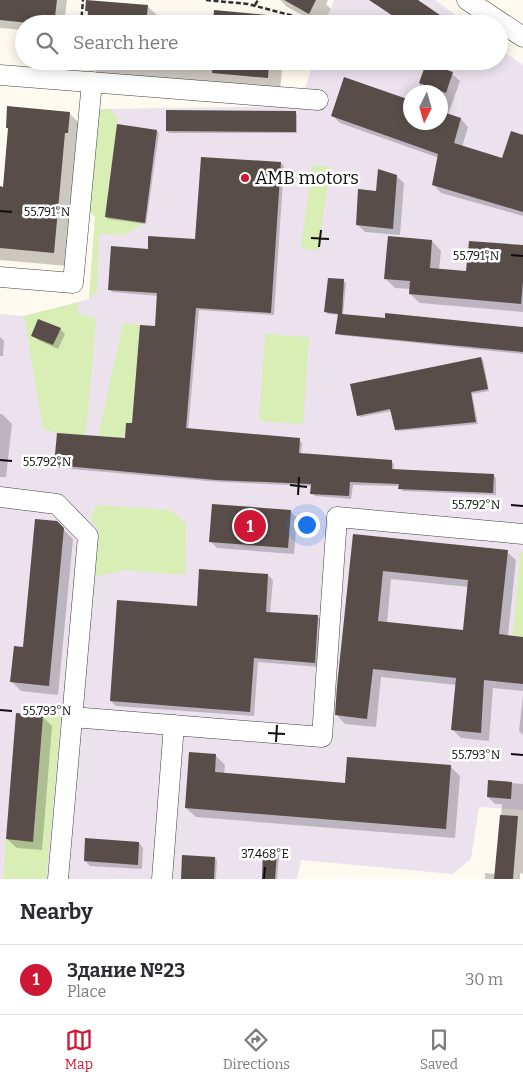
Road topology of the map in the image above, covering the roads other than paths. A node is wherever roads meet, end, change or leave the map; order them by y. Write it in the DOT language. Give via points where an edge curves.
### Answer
graph roads {
  1 [pos="467,0"];
  2 [pos="490,15"];
  3 [pos="508,27"];
  4 [pos="523,37"];
  5 [pos="0,75"];
  6 [pos="92,82"];
  7 [pos="318,100"];
  8 [pos="0,277"];
  9 [pos="0,497"];
  10 [pos="523,534"];
  11 [pos="72,717"];
  12 [pos="174,725"];
  13 [pos="58,879"];
  14 [pos="162,879"];
  1 -- 2 [label="street"];
  3 -- 4 [label="street"];
  5 -- 6 [label="street"];
  6 -- 7 [label="street"];
  6 -- 8 [label="street" via="73,283"];
  9 -- 11 [label="street" via="57,504 88,536"];
  10 -- 12 [label="street" via="337,517 322,737"];
  11 -- 12 [label="street"];
  11 -- 13 [label="street"];
  12 -- 14 [label="street"];
}
